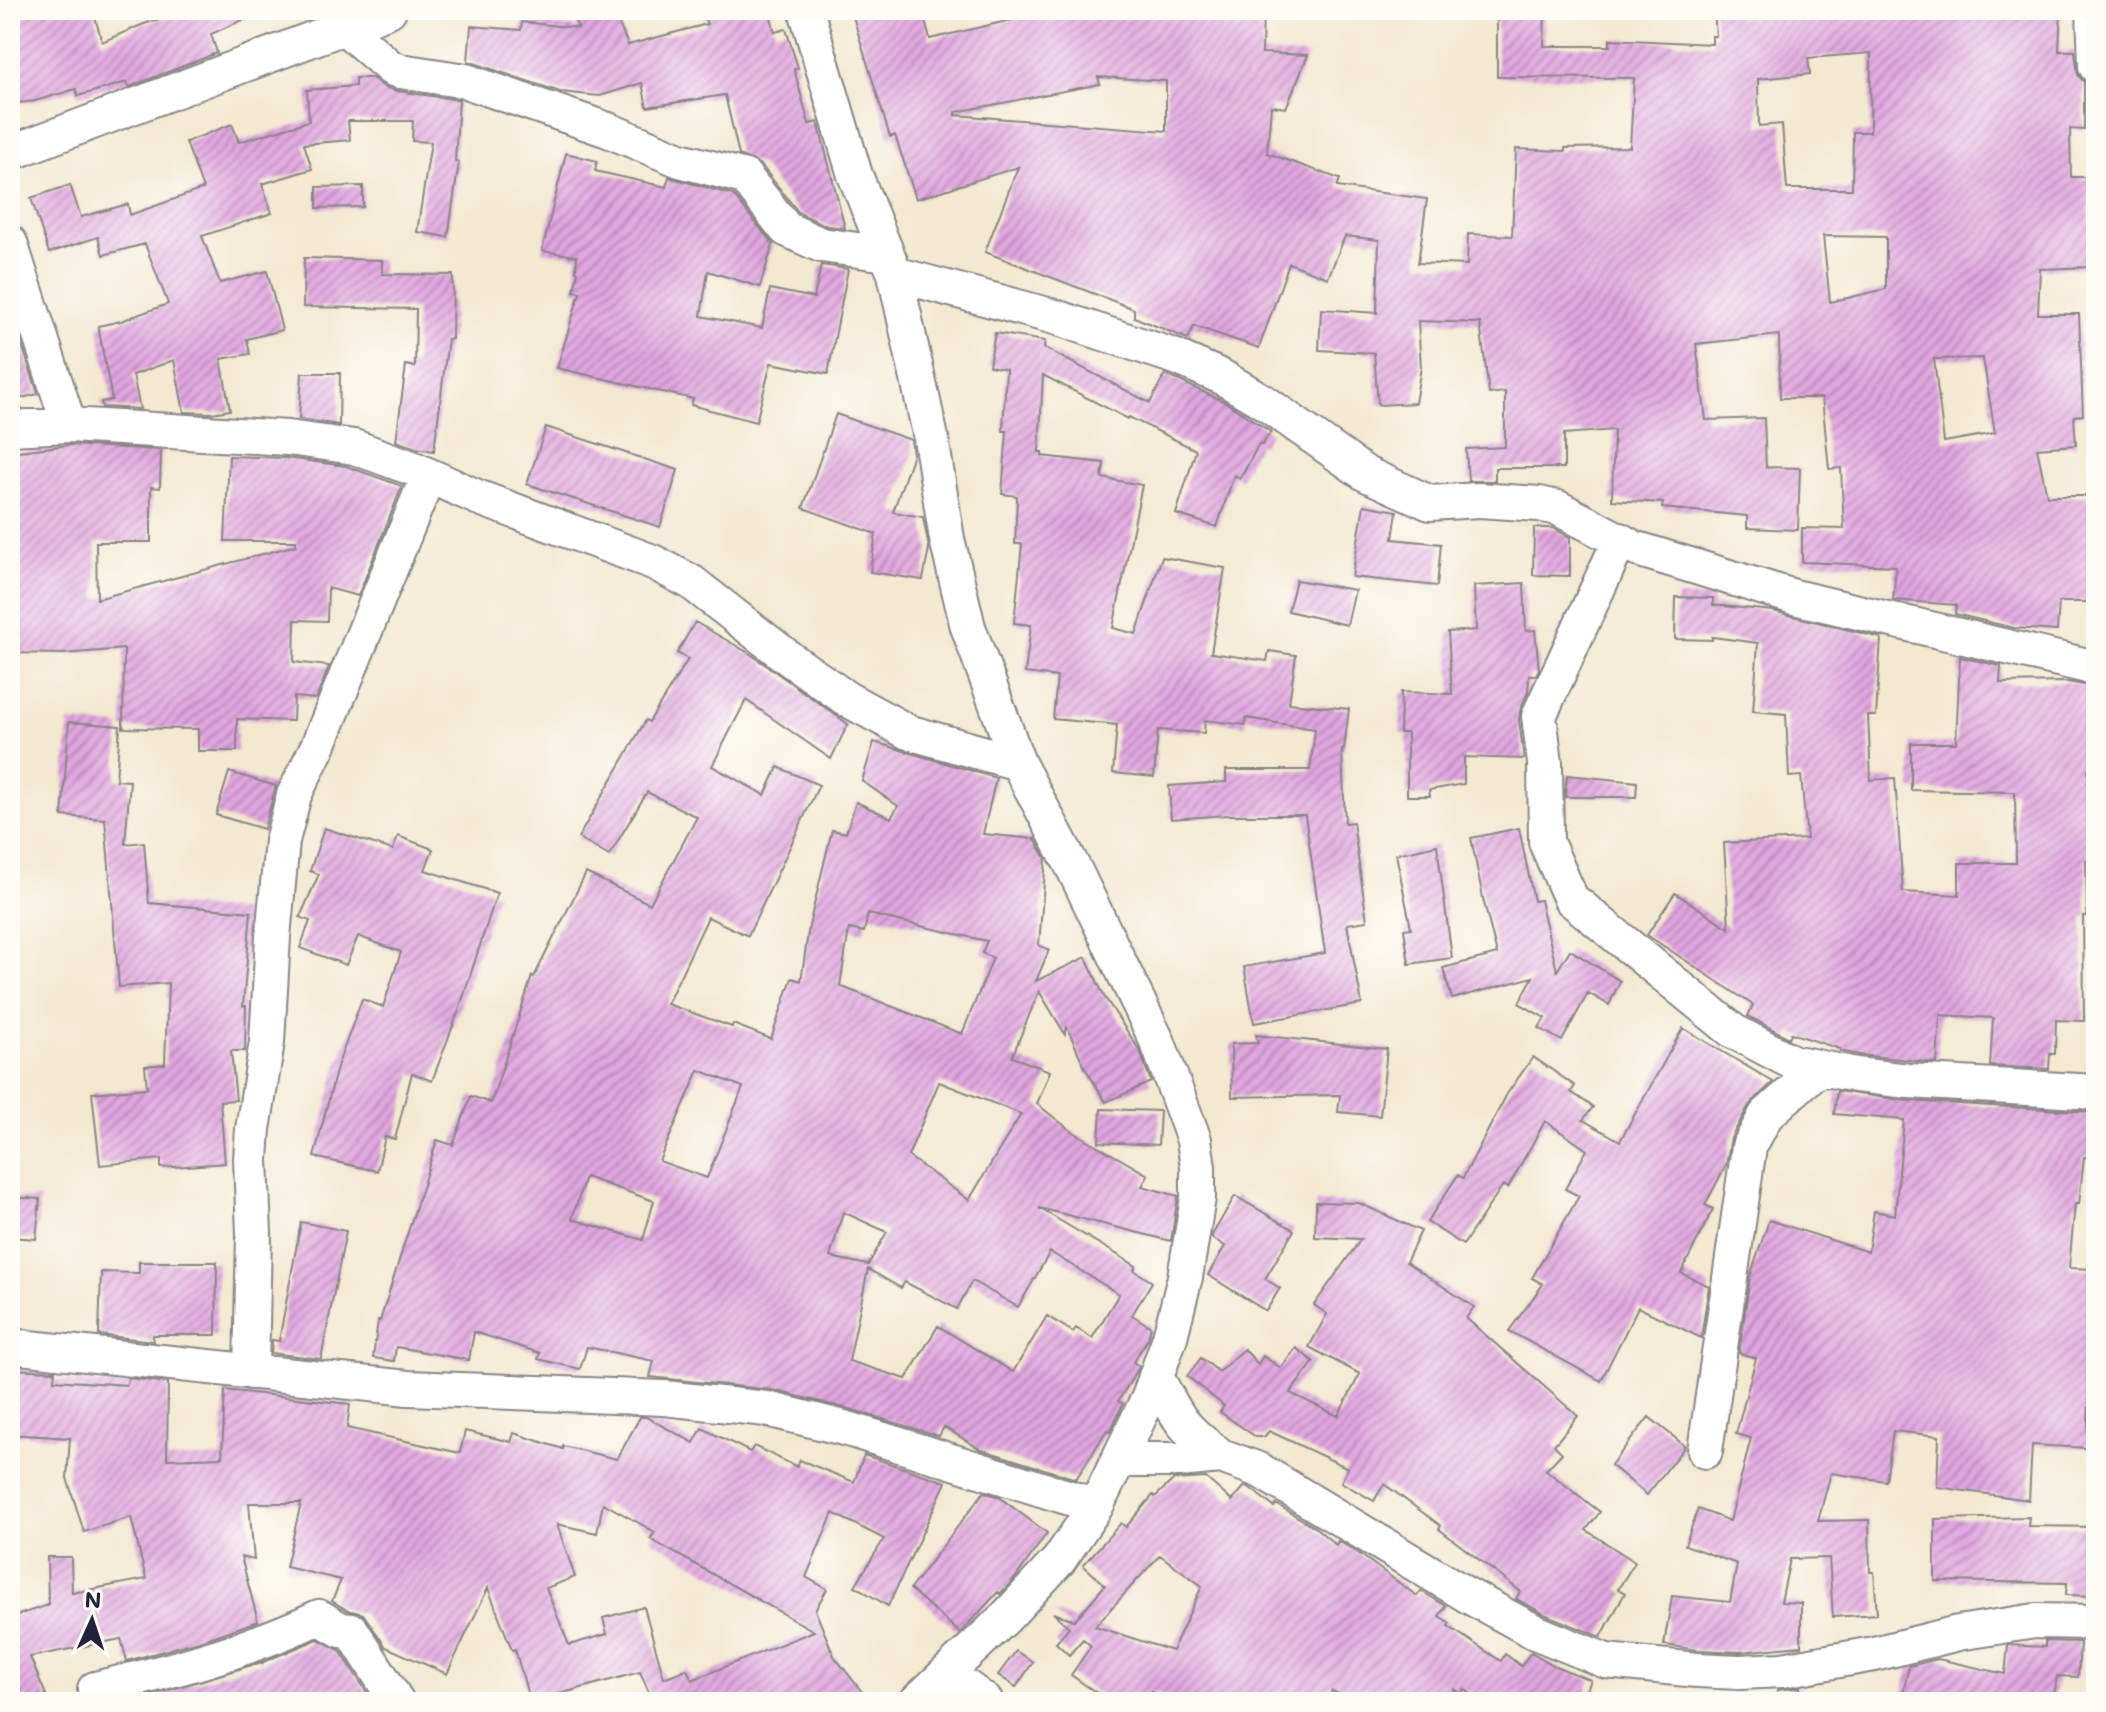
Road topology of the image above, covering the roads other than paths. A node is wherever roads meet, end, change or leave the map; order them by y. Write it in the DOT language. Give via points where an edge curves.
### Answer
graph roads {
  1 [pos="389,10"];
  2 [pos="806,10"];
  3 [pos="2094,10"];
  4 [pos="344,27"];
  5 [pos="2096,66"];
  6 [pos="10,153"];
  7 [pos="10,243"];
  8 [pos="891,264"];
  9 [pos="69,425"];
  10 [pos="10,428"];
  11 [pos="428,476"];
  12 [pos="1620,540"];
  13 [pos="2096,668"];
  14 [pos="1018,763"];
  15 [pos="1819,1068"];
  16 [pos="2096,1092"];
  17 [pos="10,1346"];
  18 [pos="251,1372"];
  19 [pos="1156,1376"];
  20 [pos="1705,1451"];
  21 [pos="1221,1456"];
  22 [pos="1120,1460"];
  23 [pos="1096,1506"];
  24 [pos="2096,1622"];
  25 [pos="947,1673"];
  26 [pos="95,1689"];
  27 [pos="397,1702"];
  28 [pos="916,1702"];
  29 [pos="986,1702"];
  1 -- 4 [label="street"];
  2 -- 8 [label="street" via="855,175"];
  3 -- 5 [label="street"];
  4 -- 6 [label="street"];
  4 -- 8 [label="street" via="391,68 466,81 680,160 745,177 786,229 821,245"];
  7 -- 9 [label="street"];
  8 -- 12 [label="street" via="1176,357 1222,377 1366,474 1430,503 1539,504 1558,508"];
  8 -- 14 [label="street" via="968,627"];
  9 -- 10 [label="street"];
  9 -- 11 [label="street" via="354,447"];
  11 -- 14 [label="street" via="653,562 691,582 847,699 908,732"];
  11 -- 18 [label="street" via="294,795 282,841 267,1042 251,1159"];
  12 -- 13 [label="street" via="1794,597"];
  12 -- 15 [label="street" via="1539,716 1546,842 1571,899 1582,909 1733,1031 1792,1062"];
  14 -- 19 [label="street" via="1158,1043 1194,1140 1198,1198 1185,1277"];
  15 -- 16 [label="street" via="1909,1081"];
  15 -- 20 [label="street" via="1766,1115 1749,1147"];
  17 -- 18 [label="street"];
  18 -- 23 [label="street" via="408,1388 664,1398 767,1409"];
  19 -- 21 [label="street" via="1183,1425"];
  19 -- 22 [label="street"];
  21 -- 22 [label="street"];
  21 -- 24 [label="street" via="1259,1470 1535,1632 1606,1661 1697,1670 1782,1670 2035,1621"];
  22 -- 23 [label="street"];
  23 -- 25 [label="street" via="1059,1560"];
  25 -- 28 [label="street"];
  25 -- 29 [label="street"];
  26 -- 27 [label="street" via="181,1669 319,1617 352,1631"];
}
